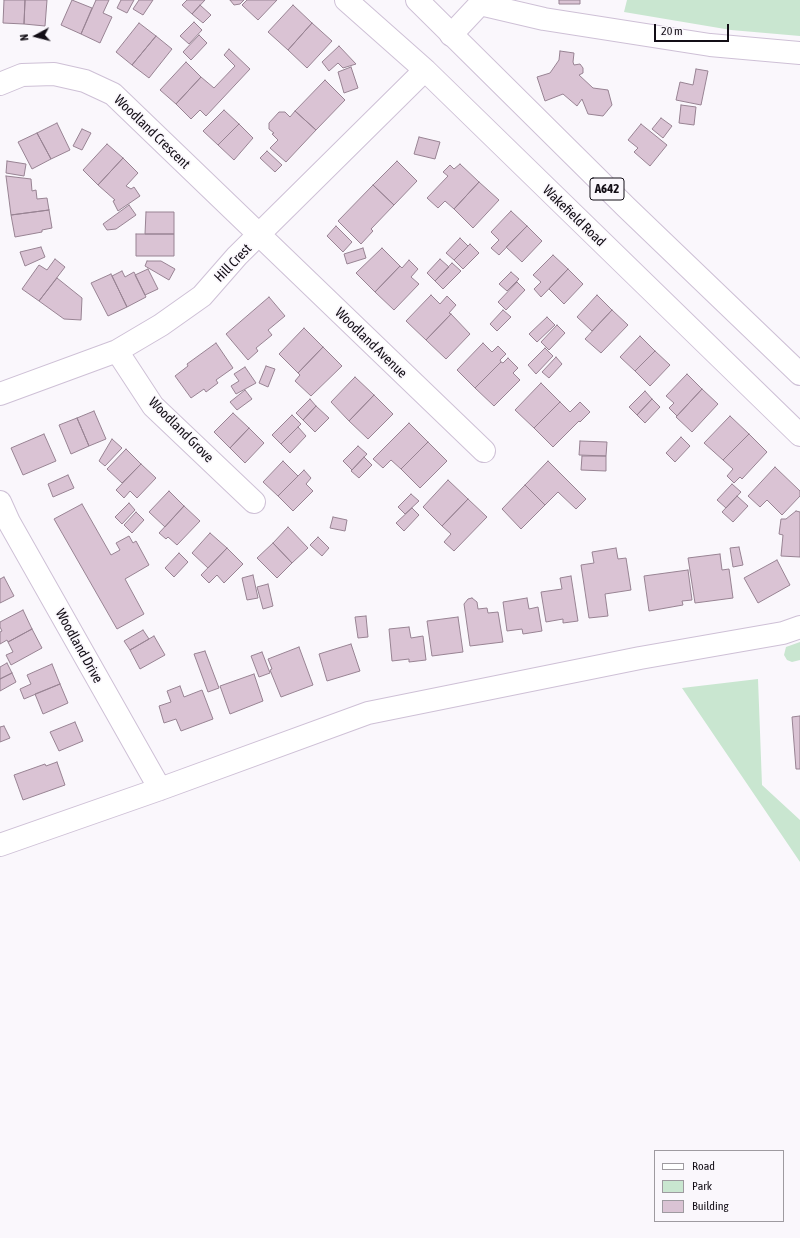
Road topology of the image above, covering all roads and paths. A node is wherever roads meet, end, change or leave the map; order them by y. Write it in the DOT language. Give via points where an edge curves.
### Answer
graph roads {
  1 [pos="346,0"];
  2 [pos="417,0"];
  3 [pos="481,2"];
  4 [pos="451,34"];
  5 [pos="800,53"];
  6 [pos="424,70"];
  7 [pos="0,84"];
  8 [pos="259,235"];
  9 [pos="117,351"];
  10 [pos="800,374"];
  11 [pos="0,394"];
  12 [pos="800,436"];
  13 [pos="484,451"];
  14 [pos="0,502"];
  15 [pos="254,502"];
  16 [pos="800,627"];
  17 [pos="160,789"];
  18 [pos="0,845"];
  1 -- 6 [label="street, Wakefield Road"];
  2 -- 4 [label="street, A642"];
  3 -- 4 [label="street"];
  3 -- 5 [label="street" via="544,19 710,45"];
  4 -- 10 [label="street, A642"];
  6 -- 8 [label="street, Hill Crest"];
  6 -- 12 [label="street, Wakefield Road"];
  7 -- 8 [label="street, Woodland Crescent" via="22,75 54,74 85,81 112,94"];
  8 -- 9 [label="street, Hill Crest" via="202,296 161,325"];
  8 -- 13 [label="street, Woodland Avenue"];
  9 -- 11 [label="street, Hill Crest"];
  9 -- 15 [label="street, Woodland Grove" via="153,406"];
  14 -- 17 [label="street, Woodland Drive"];
  16 -- 17 [label="street" via="783,633 632,660 368,713"];
  17 -- 18 [label="street"];
}
